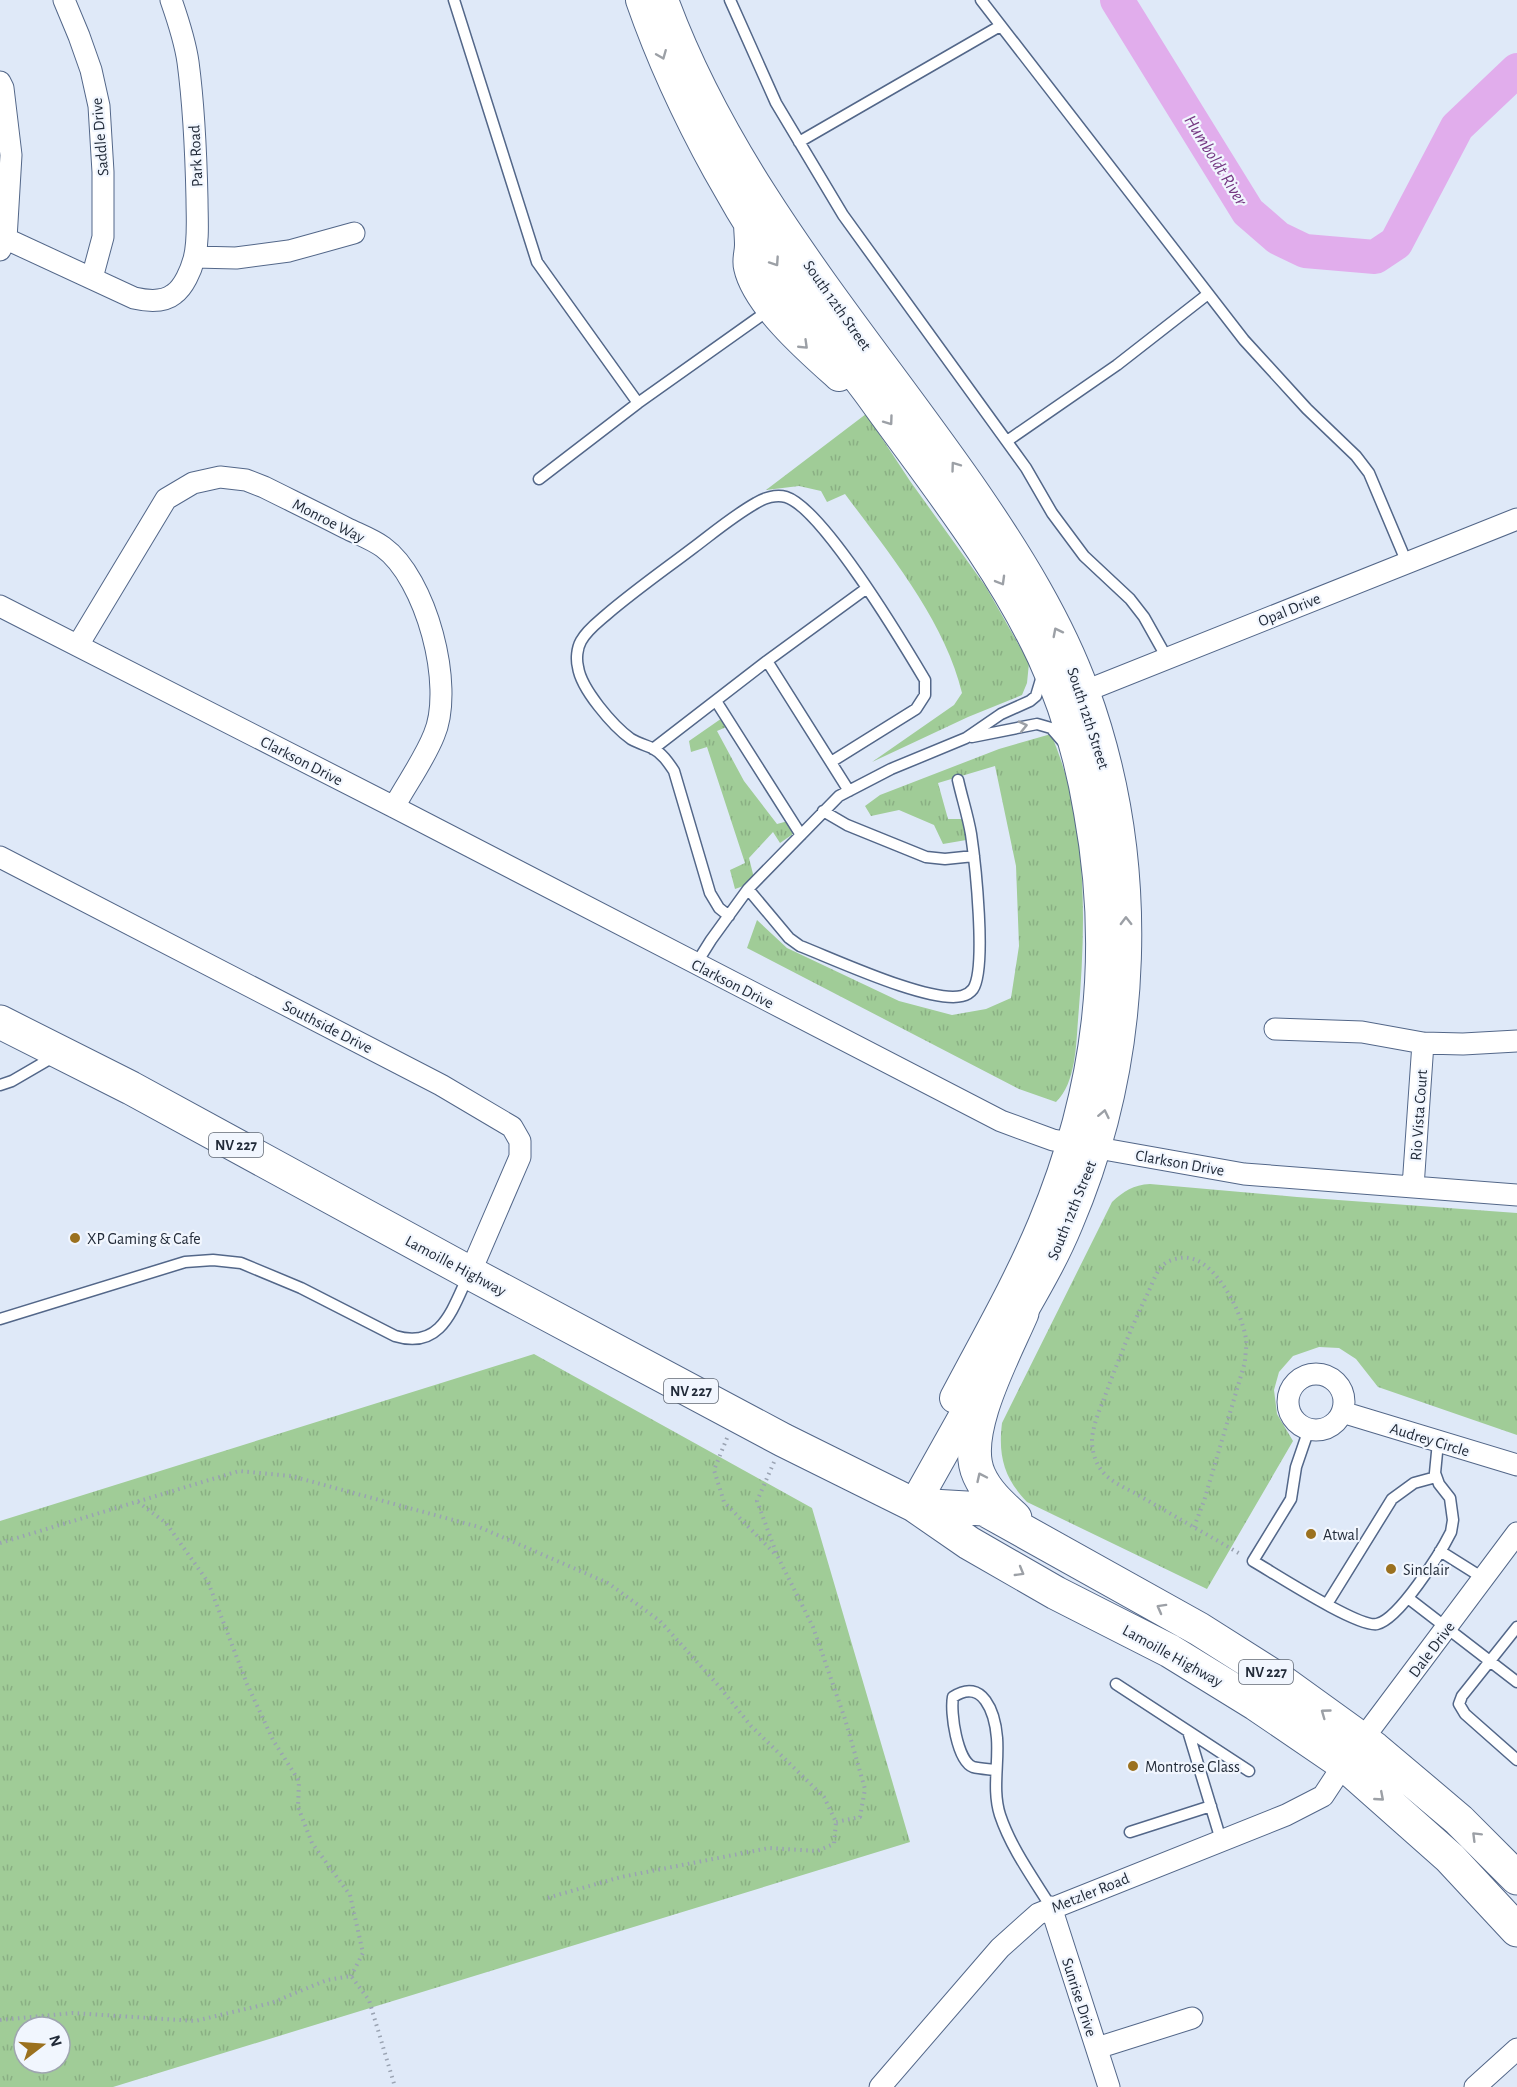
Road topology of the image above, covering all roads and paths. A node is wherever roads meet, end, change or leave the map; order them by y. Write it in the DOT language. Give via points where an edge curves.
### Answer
graph roads {
  1 [pos="63,0"];
  2 [pos="171,0"];
  3 [pos="454,0"];
  4 [pos="642,0"];
  5 [pos="663,0"];
  6 [pos="674,0"];
  7 [pos="730,0"];
  8 [pos="981,0"];
  9 [pos="1000,26"];
  10 [pos="0,82"];
  11 [pos="706,99"];
  12 [pos="799,142"];
  13 [pos="749,222"];
  14 [pos="354,233"];
  15 [pos="2,242"];
  16 [pos="195,257"];
  17 [pos="92,278"];
  18 [pos="1208,294"];
  19 [pos="772,308"];
  20 [pos="869,393"];
  21 [pos="638,403"];
  22 [pos="1006,441"];
  23 [pos="539,478"];
  24 [pos="1517,519"];
  25 [pos="1407,563"];
  26 [pos="867,588"];
  27 [pos="0,606"];
  28 [pos="78,645"];
  29 [pos="1042,655"];
  30 [pos="1167,658"];
  31 [pos="767,661"];
  32 [pos="1072,696"];
  33 [pos="716,701"];
  34 [pos="966,738"];
  35 [pos="653,749"];
  36 [pos="831,762"];
  37 [pos="1079,762"];
  38 [pos="958,780"];
  39 [pos="849,791"];
  40 [pos="394,807"];
  41 [pos="823,811"];
  42 [pos="801,835"];
  43 [pos="974,856"];
  44 [pos="0,857"];
  45 [pos="748,889"];
  46 [pos="729,916"];
  47 [pos="696,964"];
  48 [pos="0,1022"];
  49 [pos="1275,1029"];
  50 [pos="1517,1041"];
  51 [pos="1423,1043"];
  52 [pos="61,1053"];
  53 [pos="0,1085"];
  54 [pos="1084,1145"];
  55 [pos="1413,1187"];
  56 [pos="1517,1195"];
  57 [pos="470,1273"];
  58 [pos="1022,1313"];
  59 [pos="0,1319"];
  60 [pos="1342,1412"];
  61 [pos="736,1415"];
  62 [pos="1309,1429"];
  63 [pos="783,1440"];
  64 [pos="1438,1442"];
  65 [pos="1517,1466"];
  66 [pos="1437,1478"];
  67 [pos="138,1502"];
  68 [pos="908,1502"];
  69 [pos="1194,1527"];
  70 [pos="1517,1533"];
  71 [pos="0,1544"];
  72 [pos="1440,1551"];
  73 [pos="777,1556"];
  74 [pos="1253,1561"];
  75 [pos="1484,1578"];
  76 [pos="1106,1579"];
  77 [pos="1408,1598"];
  78 [pos="1327,1604"];
  79 [pos="1517,1627"];
  80 [pos="1447,1628"];
  81 [pos="1490,1661"];
  82 [pos="1517,1682"];
  83 [pos="1116,1684"];
  84 [pos="1188,1731"];
  85 [pos="1353,1752"];
  86 [pos="1517,1760"];
  87 [pos="996,1770"];
  88 [pos="1249,1771"];
  89 [pos="1211,1806"];
  90 [pos="836,1822"];
  91 [pos="1130,1832"];
  92 [pos="1221,1840"];
  93 [pos="1517,1878"];
  94 [pos="547,1898"];
  95 [pos="1051,1907"];
  96 [pos="1512,1918"];
  97 [pos="351,1976"];
  98 [pos="1192,2018"];
  99 [pos="0,2020"];
  100 [pos="1097,2048"];
  101 [pos="1517,2049"];
  102 [pos="395,2087"];
  103 [pos="880,2087"];
  104 [pos="1109,2087"];
  105 [pos="1475,2087"];
  1 -- 17 [label="street, Saddle Drive" via="91,70 99,106 103,237"];
  2 -- 16 [label="street, Park Road" via="188,61 196,147"];
  3 -- 21 [label="lane" via="537,262"];
  4 -- 13 [label="main road, South 12th Street, one-way" via="675,85"];
  5 -- 11 [label="main road, South 12th Street"];
  6 -- 11 [label="lane"];
  7 -- 12 [label="lane" via="776,103"];
  8 -- 9 [label="lane"];
  9 -- 12 [label="lane"];
  9 -- 18 [label="lane"];
  10 -- 15 [label="street" via="11,155"];
  32 -- 11 [label="main road, South 12th Street, one-way" via="1048,614 1003,536 845,318 765,200"];
  12 -- 22 [label="lane" via="843,214"];
  13 -- 19 [label="main road" via="748,264"];
  13 -- 20 [label="main road, South 12th Street, one-way" via="817,326"];
  14 -- 16 [label="street" via="289,251 236,258"];
  15 -- 17 [label="street"];
  16 -- 17 [label="street, Park Road" via="188,276 174,294 161,300 134,298"];
  18 -- 22 [label="lane" via="1117,365"];
  18 -- 25 [label="lane" via="1264,363 1369,473"];
  19 -- 20 [label="main road, one-way" via="802,343 844,381"];
  19 -- 21 [label="lane"];
  20 -- 29 [label="main road, South 12th Street, one-way" via="992,565"];
  21 -- 23 [label="lane"];
  22 -- 30 [label="lane" via="1052,513 1084,556 1137,608"];
  24 -- 25 [label="street, Opal Drive"];
  25 -- 30 [label="street, Opal Drive"];
  26 -- 31 [label="lane"];
  26 -- 35 [label="lane" via="820,524 797,502 771,496 744,510 626,598 581,641 578,668 581,679 614,725 634,741"];
  26 -- 36 [label="lane" via="925,680 925,695 916,709"];
  27 -- 28 [label="street, Clarkson Drive"];
  28 -- 40 [label="street, Clarkson Drive"];
  28 -- 40 [label="street, Monroe Way" via="166,499 193,483 220,477 246,480 373,541 403,566 421,598 442,686 435,735"];
  29 -- 32 [label="main road, South 12th Street"];
  29 -- 34 [label="lane" via="1042,679 1036,696"];
  30 -- 32 [label="street, Opal Drive"];
  31 -- 33 [label="lane"];
  31 -- 36 [label="lane"];
  32 -- 37 [label="main road, South 12th Street"];
  54 -- 32 [label="main road, South 12th Street, one-way" via="1112,1079 1121,1026 1126,914 1112,793"];
  33 -- 35 [label="lane"];
  33 -- 42 [label="lane"];
  34 -- 37 [label="lane, one-way" via="1030,724 1044,725 1051,728"];
  34 -- 39 [label="lane"];
  35 -- 46 [label="lane" via="674,771 710,893"];
  36 -- 39 [label="lane"];
  37 -- 54 [label="main road, South 12th Street" via="1098,871 1103,933"];
  38 -- 43 [label="lane"];
  39 -- 41 [label="lane"];
  40 -- 47 [label="street, Clarkson Drive"];
  41 -- 42 [label="lane"];
  41 -- 43 [label="lane" via="926,857"];
  42 -- 45 [label="lane"];
  43 -- 45 [label="lane" via="980,936 978,970 975,987 960,996 926,994 800,946"];
  44 -- 57 [label="street, Southside Drive" via="431,1079 512,1127 520,1141 520,1157"];
  45 -- 46 [label="lane"];
  46 -- 47 [label="lane"];
  47 -- 54 [label="street, Clarkson Drive" via="1001,1121 1050,1140"];
  48 -- 52 [label="main road, Lamoille Highway / NV 227"];
  49 -- 51 [label="street" via="1362,1032"];
  50 -- 51 [label="street"];
  51 -- 55 [label="street, Rio Vista Court"];
  52 -- 53 [label="lane"];
  52 -- 57 [label="main road, Lamoille Highway / NV 227"];
  54 -- 55 [label="street, Clarkson Drive" via="1244,1174"];
  54 -- 58 [label="main road, South 12th Street" via="1066,1229"];
  54 -- 68 [label="main road, South 12th Street"];
  55 -- 56 [label="street, Clarkson Drive"];
  57 -- 59 [label="lane" via="450,1316 439,1329 411,1341 267,1273 241,1263 213,1260 186,1262"];
  57 -- 61 [label="main road, Lamoille Highway / NV 227"];
  58 -- 68 [label="main road, South 12th Street"];
  76 -- 58 [label="main road, one-way" via="1018,1520 990,1493 978,1472 974,1452 976,1428"];
  60 -- 62 [label="street" via="1332,1425"];
  60 -- 62 [label="street" via="1343,1394 1332,1378 1323,1374 1304,1377 1296,1382 1288,1399 1293,1418"];
  60 -- 64 [label="street, Audrey Circle"];
  61 -- 63 [label="main road, Lamoille Highway / NV 227"];
  61 -- 73 [label="path" via="714,1470 724,1502"];
  62 -- 74 [label="lane" via="1296,1467 1291,1499"];
  63 -- 68 [label="main road, Lamoille Highway / NV 227"];
  63 -- 73 [label="path" via="757,1501"];
  64 -- 65 [label="street, Audrey Circle"];
  64 -- 66 [label="lane"];
  66 -- 72 [label="lane" via="1450,1498 1454,1520 1452,1532"];
  66 -- 78 [label="lane" via="1414,1483 1392,1499"];
  67 -- 71 [label="path"];
  67 -- 90 [label="path" via="239,1471 291,1476 479,1527 608,1583 660,1621 751,1726 824,1797"];
  67 -- 97 [label="path" via="166,1524 208,1582 268,1730 299,1781 298,1807 312,1843 350,1895 363,1953"];
  68 -- 76 [label="main road, Lamoille Highway / NV 227" via="984,1509"];
  68 -- 85 [label="main road, Lamoille Highway / NV 227, one-way" via="1056,1593 1170,1651 1256,1704"];
  69 -- 69 [label="path" via="1109,1478 1102,1472 1092,1445 1093,1432 1133,1323 1158,1272 1165,1263 1188,1257 1202,1262 1228,1292 1246,1340 1245,1362"];
  69 -- 74 [label="path"];
  70 -- 75 [label="street, Dale Drive"];
  72 -- 75 [label="lane"];
  72 -- 77 [label="lane"];
  73 -- 90 [label="path" via="813,1627 865,1789 860,1817"];
  74 -- 78 [label="lane"];
  75 -- 80 [label="street, Dale Drive"];
  85 -- 76 [label="main road, Lamoille Highway / NV 227, one-way" via="1278,1679 1198,1629"];
  77 -- 78 [label="lane" via="1389,1620 1375,1625 1365,1624"];
  77 -- 80 [label="lane"];
  79 -- 81 [label="lane"];
  80 -- 81 [label="lane"];
  80 -- 85 [label="street, Dale Drive"];
  81 -- 82 [label="lane"];
  81 -- 86 [label="lane" via="1460,1704 1465,1714"];
  83 -- 84 [label="lane"];
  84 -- 88 [label="lane"];
  84 -- 89 [label="lane"];
  85 -- 92 [label="street, Metzler Road" via="1323,1796"];
  93 -- 85 [label="main road, Lamoille Highway / NV 227, one-way" via="1459,1820"];
  85 -- 96 [label="main road, Lamoille Highway / NV 227, one-way" via="1450,1858"];
  87 -- 87 [label="lane" via="997,1737 986,1701 970,1690 960,1692 953,1697 951,1709 964,1760 972,1767"];
  87 -- 95 [label="lane" via="996,1803 1004,1828"];
  89 -- 91 [label="lane"];
  89 -- 92 [label="lane"];
  90 -- 94 [label="path" via="834,1844 817,1851 769,1848 621,1877"];
  92 -- 95 [label="street, Metzler Road"];
  95 -- 100 [label="street, Sunrise Drive"];
  95 -- 103 [label="street, Metzler Road" via="1000,1948"];
  97 -- 99 [label="path" via="327,1980 271,2003 195,2021 73,2013"];
  97 -- 102 [label="path" via="369,2000"];
  98 -- 100 [label="street"];
  100 -- 104 [label="street, Sunrise Drive"];
  101 -- 105 [label="street"];
}
